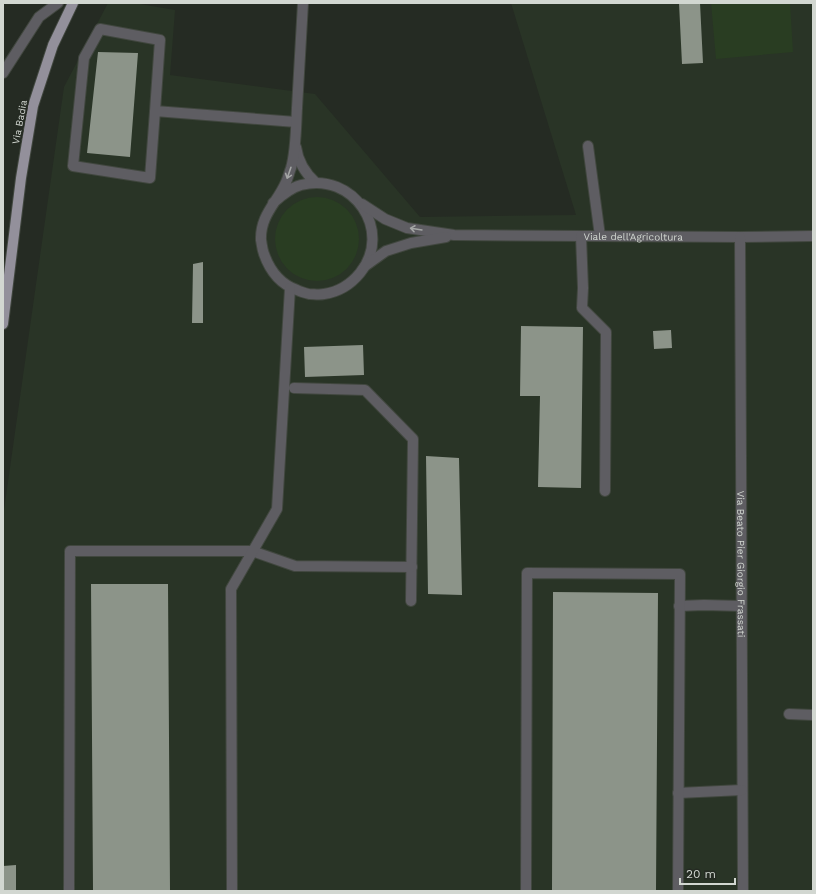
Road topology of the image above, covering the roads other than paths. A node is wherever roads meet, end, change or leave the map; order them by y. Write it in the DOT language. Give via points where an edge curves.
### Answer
graph roads {
  1 [pos="58,3"];
  2 [pos="73,3"];
  3 [pos="303,3"];
  4 [pos="3,73"];
  5 [pos="155,111"];
  6 [pos="296,122"];
  7 [pos="295,140"];
  8 [pos="588,146"];
  9 [pos="316,183"];
  10 [pos="358,201"];
  11 [pos="273,203"];
  12 [pos="454,235"];
  13 [pos="581,236"];
  14 [pos="600,236"];
  15 [pos="813,236"];
  16 [pos="740,237"];
  17 [pos="365,266"];
  18 [pos="290,288"];
  19 [pos="3,324"];
  20 [pos="294,388"];
  21 [pos="605,491"];
  22 [pos="252,551"];
  23 [pos="412,568"];
  24 [pos="411,600"];
  25 [pos="679,606"];
  26 [pos="741,606"];
  27 [pos="789,714"];
  28 [pos="813,715"];
  29 [pos="742,790"];
  30 [pos="678,793"];
  31 [pos="69,891"];
  32 [pos="232,891"];
  33 [pos="526,891"];
  34 [pos="678,891"];
  35 [pos="742,891"];
  1 -- 4 [label="street" via="39,17"];
  2 -- 19 [label="main road, Via Badia" via="53,45 33,106 21,178"];
  3 -- 6 [label="street"];
  5 -- 5 [label="street" via="160,40 100,28 84,58 73,166 150,178"];
  5 -- 6 [label="street"];
  6 -- 7 [label="street"];
  7 -- 9 [label="street" via="300,165"];
  7 -- 11 [label="street, one-way" via="291,166 285,183"];
  8 -- 14 [label="street"];
  9 -- 10 [label="street, Viale dell'Agricoltura" via="346,191"];
  9 -- 11 [label="street, Viale dell'Agricoltura" via="300,185 285,192"];
  12 -- 10 [label="street, Viale dell'Agricoltura, one-way" via="407,228 385,220"];
  10 -- 17 [label="street, Viale dell'Agricoltura" via="368,216 372,233 372,250"];
  11 -- 18 [label="street, Viale dell'Agricoltura" via="265,217 261,233 262,249 267,264 277,278"];
  12 -- 13 [label="street, Viale dell'Agricoltura"];
  12 -- 17 [label="street, Viale dell'Agricoltura" via="411,243 386,251"];
  13 -- 14 [label="street, Viale dell'Agricoltura"];
  13 -- 21 [label="street" via="582,308 606,332"];
  14 -- 16 [label="street, Viale dell'Agricoltura"];
  15 -- 16 [label="street, Viale dell'Agricoltura"];
  16 -- 26 [label="street, Via Beato Pier Giorgio Frassati"];
  17 -- 18 [label="street, Viale dell'Agricoltura" via="354,280 340,289 324,294 306,294"];
  18 -- 22 [label="street" via="277,509"];
  20 -- 23 [label="street" via="365,390 413,439"];
  22 -- 23 [label="street" via="295,566"];
  22 -- 31 [label="street" via="70,551"];
  22 -- 32 [label="street" via="231,589"];
  23 -- 24 [label="street"];
  25 -- 26 [label="street"];
  25 -- 30 [label="street"];
  25 -- 33 [label="street" via="680,574 528,573"];
  26 -- 29 [label="street, Via Beato Pier Giorgio Frassati"];
  27 -- 28 [label="street"];
  29 -- 30 [label="street"];
  29 -- 35 [label="street, Via Beato Pier Giorgio Frassati"];
  30 -- 34 [label="street"];
}
